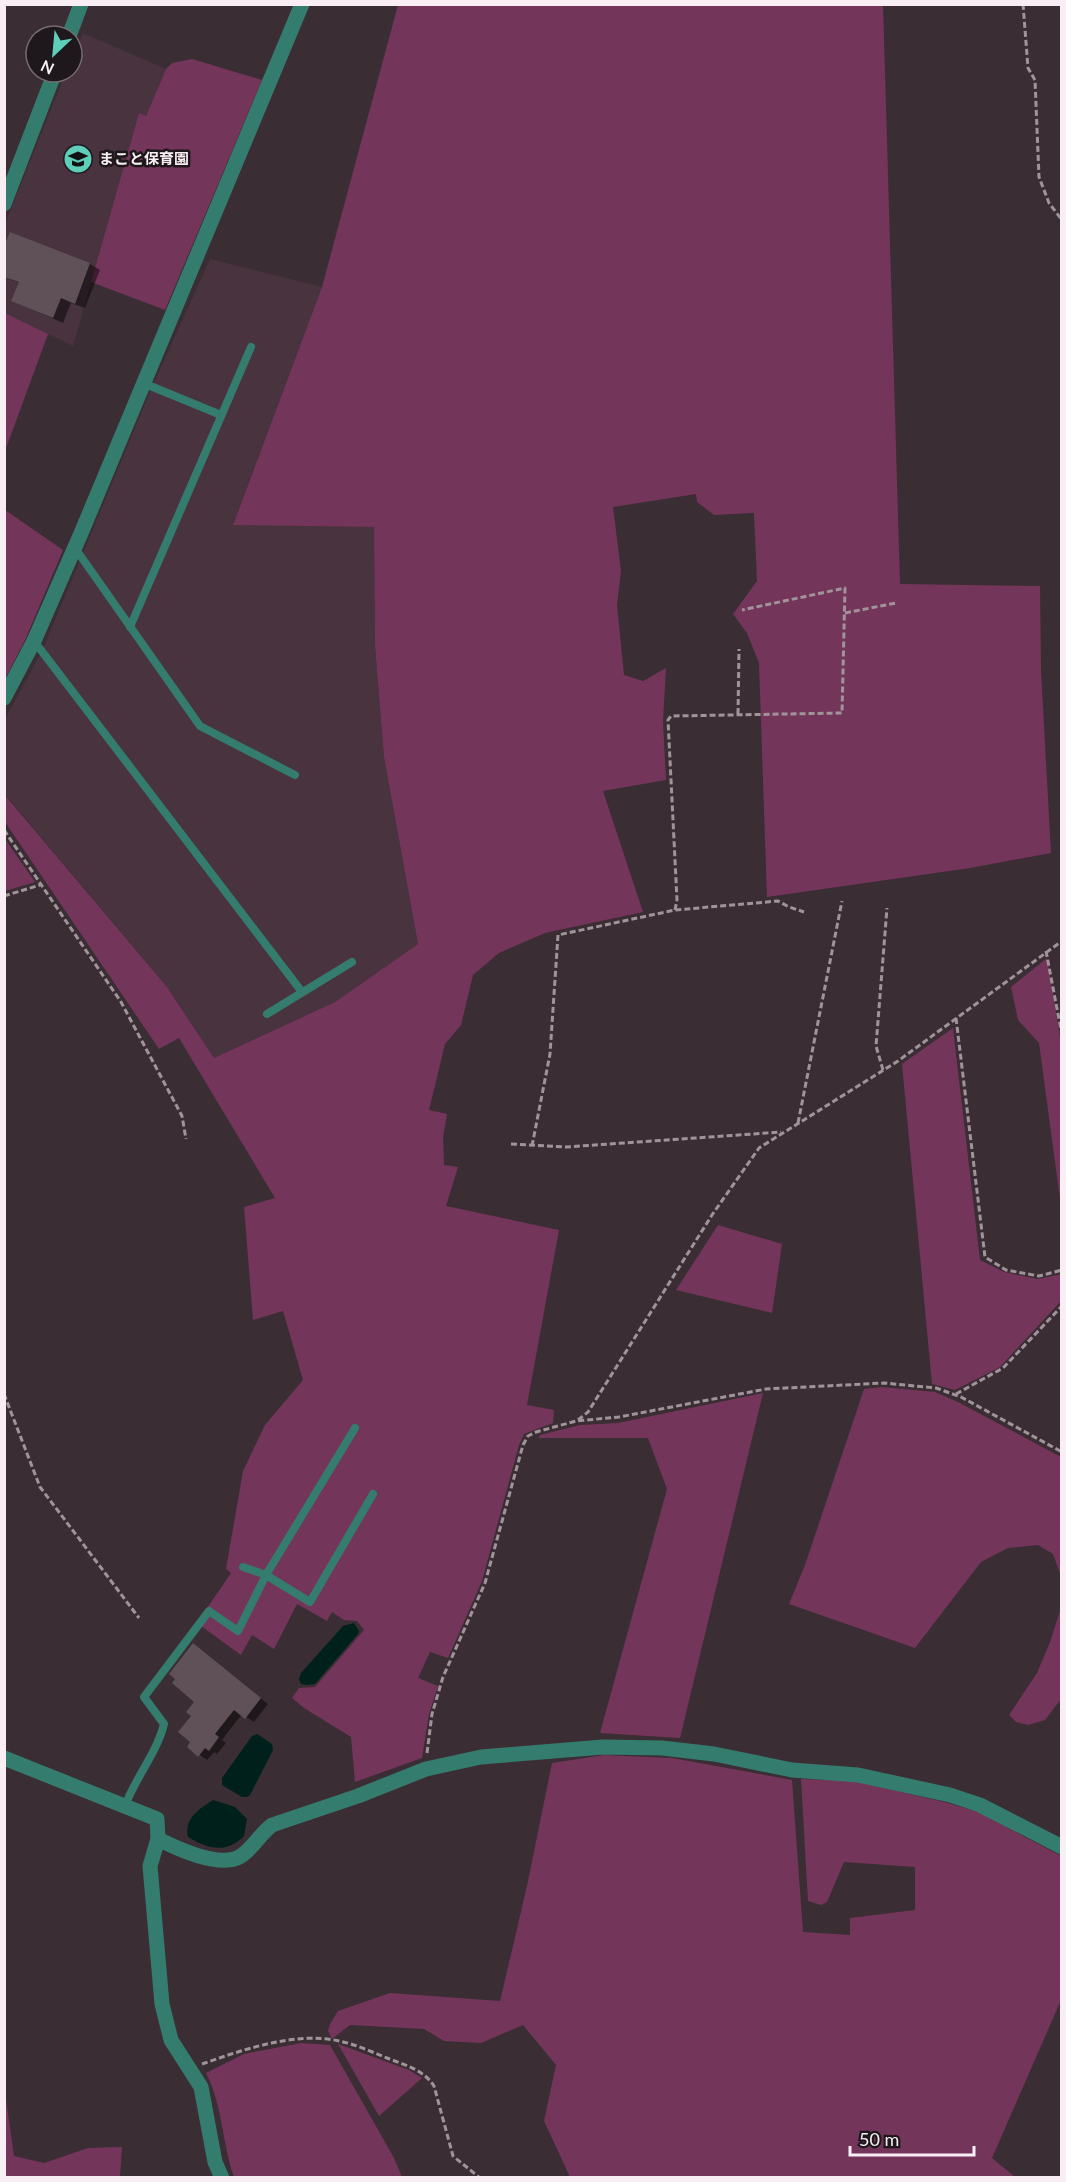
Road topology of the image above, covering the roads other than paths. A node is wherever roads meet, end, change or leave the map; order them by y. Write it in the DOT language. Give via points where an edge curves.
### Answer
graph roads {
  1 [pos="81,4"];
  2 [pos="302,4"];
  3 [pos="74,24"];
  4 [pos="50,84"];
  5 [pos="4,204"];
  6 [pos="251,347"];
  7 [pos="143,383"];
  8 [pos="221,415"];
  9 [pos="75,548"];
  10 [pos="130,627"];
  11 [pos="34,641"];
  12 [pos="4,698"];
  13 [pos="296,775"];
  14 [pos="352,962"];
  15 [pos="303,992"];
  16 [pos="267,1014"];
  17 [pos="355,1428"];
  18 [pos="373,1494"];
  19 [pos="243,1568"];
  20 [pos="266,1575"];
  21 [pos="4,1758"];
  22 [pos="125,1806"];
  23 [pos="158,1839"];
  24 [pos="1062,1847"];
  25 [pos="222,2178"];
  1 -- 3 [label="street"];
  2 -- 7 [label="street"];
  4 -- 5 [label="street"];
  6 -- 8 [label="lane"];
  7 -- 8 [label="lane"];
  7 -- 9 [label="street"];
  8 -- 10 [label="lane"];
  9 -- 10 [label="lane"];
  9 -- 11 [label="street"];
  10 -- 13 [label="lane" via="200,726"];
  11 -- 12 [label="street"];
  11 -- 15 [label="lane"];
  14 -- 15 [label="lane"];
  15 -- 16 [label="lane"];
  17 -- 20 [label="lane"];
  18 -- 20 [label="lane" via="310,1602"];
  19 -- 20 [label="lane"];
  20 -- 22 [label="lane" via="238,1631 209,1611 144,1697 164,1724"];
  21 -- 22 [label="street"];
  22 -- 23 [label="street" via="157,1819"];
  23 -- 24 [label="street" via="201,1857 237,1858 272,1825 426,1769 481,1757 603,1747 714,1754 792,1770 858,1775 950,1795 980,1805"];
  23 -- 25 [label="street" via="150,1866 162,2004 171,2040 201,2088 215,2162"];
}
